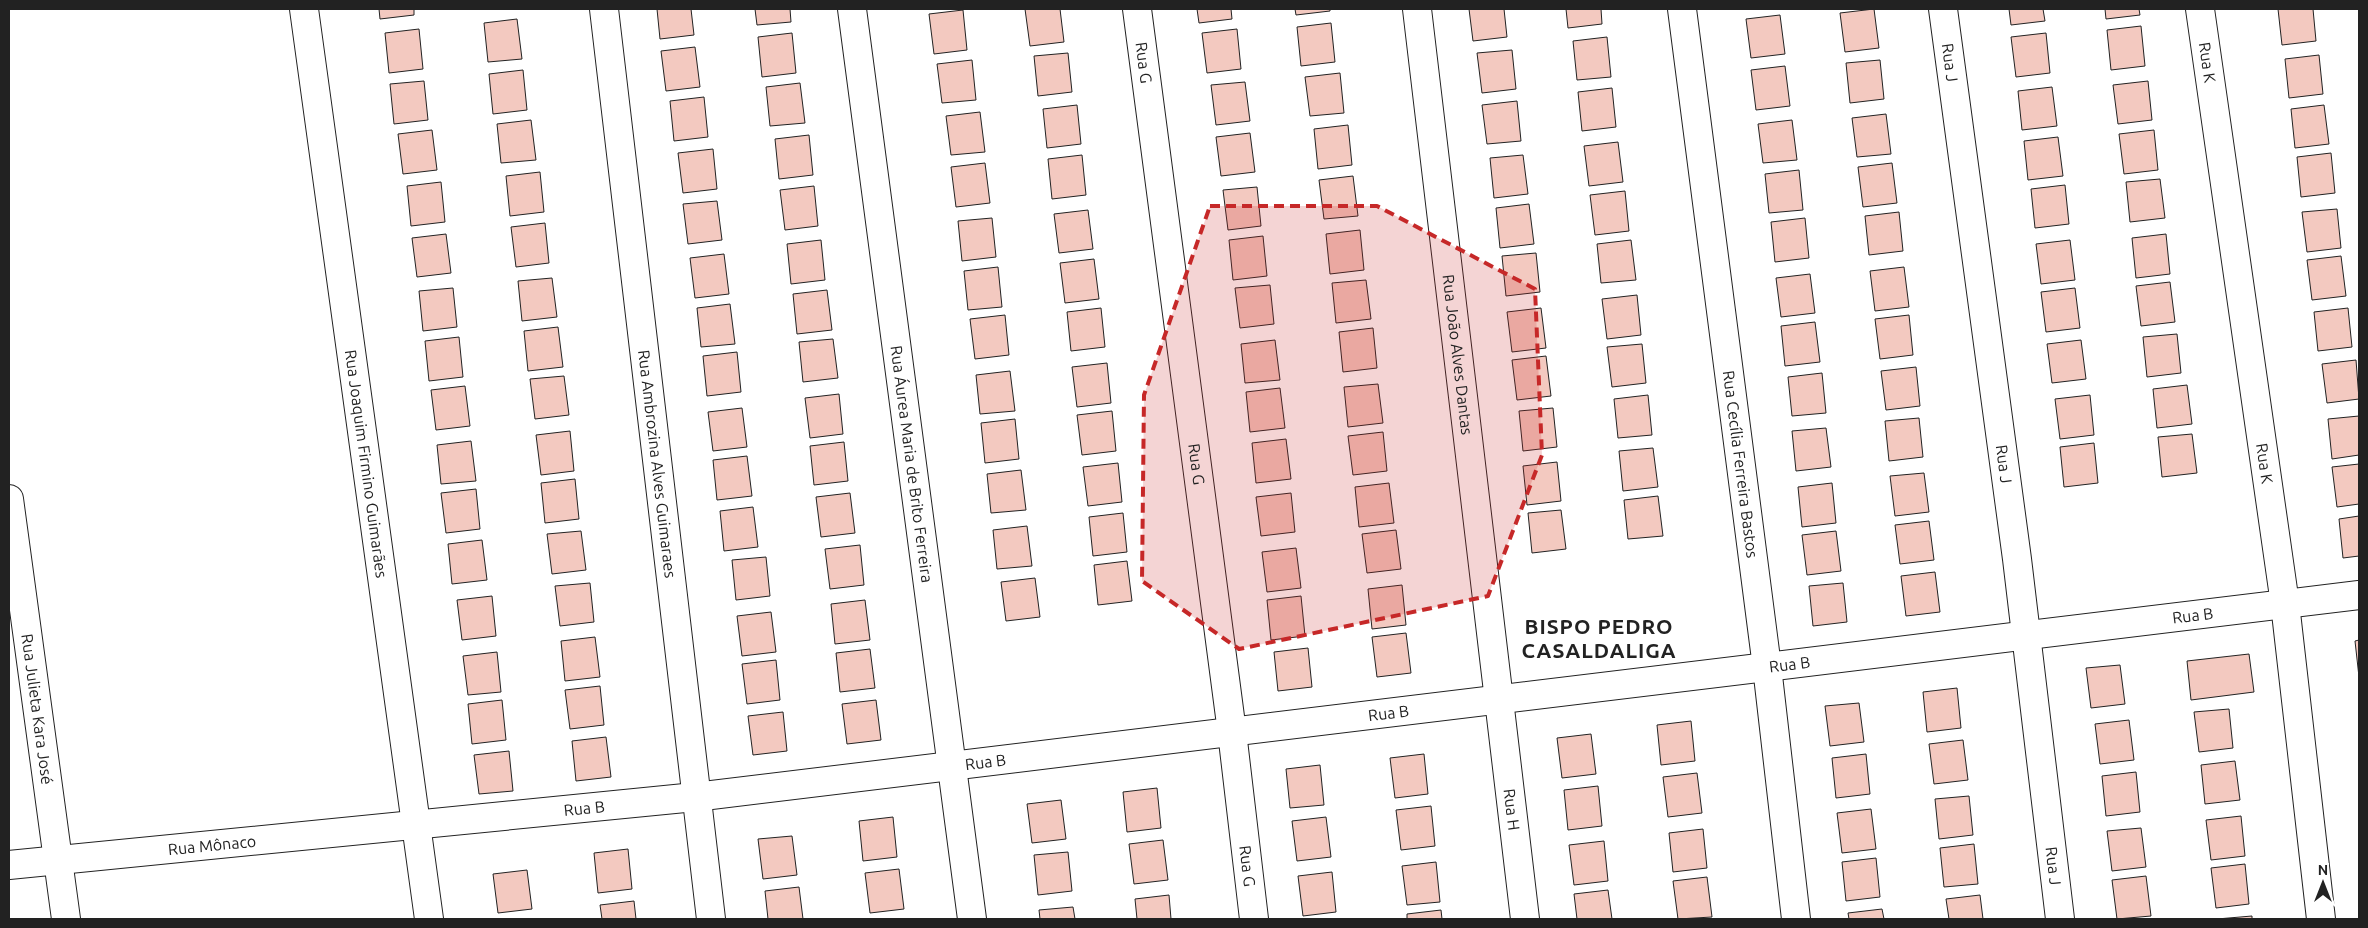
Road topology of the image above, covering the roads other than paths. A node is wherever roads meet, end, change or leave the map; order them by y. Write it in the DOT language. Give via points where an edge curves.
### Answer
graph roads {
  1 [pos="304,9"];
  2 [pos="604,9"];
  3 [pos="852,9"];
  4 [pos="1137,9"];
  5 [pos="1417,9"];
  6 [pos="1682,9"];
  7 [pos="1943,9"];
  8 [pos="2200,9"];
  9 [pos="9,499"];
  10 [pos="2359,595"];
  11 [pos="2285,604"];
  12 [pos="2026,634"];
  13 [pos="1767,667"];
  14 [pos="1498,700"];
  15 [pos="1232,732"];
  16 [pos="951,765"];
  17 [pos="695,797"];
  18 [pos="416,825"];
  19 [pos="57,861"];
  20 [pos="9,865"];
  21 [pos="66,919"];
  22 [pos="429,919"];
  23 [pos="711,919"];
  24 [pos="972,919"];
  25 [pos="1254,919"];
  26 [pos="1525,919"];
  27 [pos="1796,919"];
  28 [pos="2060,919"];
  29 [pos="2321,919"];
  1 -- 18 [label="street, Rua Joaquim Firmino Guimarães"];
  2 -- 17 [label="street, Rua Ambrozina Alves Guimaraes"];
  3 -- 16 [label="street, Rua Áurea Maria de Brito Ferreira"];
  4 -- 15 [label="street, Rua G"];
  5 -- 14 [label="street, Rua João Alves Dantas"];
  6 -- 13 [label="street, Rua Cecília Ferreira Bastos"];
  7 -- 12 [label="street, Rua J"];
  8 -- 11 [label="street, Rua K"];
  9 -- 19 [label="street, Rua Julieta Kara José"];
  10 -- 11 [label="street, Rua B"];
  11 -- 12 [label="street, Rua B"];
  11 -- 29 [label="street, Rua K"];
  12 -- 13 [label="street, Rua B"];
  12 -- 28 [label="street, Rua J"];
  13 -- 14 [label="street, Rua B"];
  13 -- 27 [label="street, Rua Cecília Ferreira Bastos"];
  14 -- 15 [label="street, Rua B"];
  14 -- 26 [label="street, Rua H"];
  15 -- 16 [label="street, Rua B"];
  15 -- 25 [label="street, Rua G"];
  16 -- 17 [label="street, Rua B"];
  16 -- 24 [label="street, Rua Áurea Maria de Brito Ferreira"];
  17 -- 18 [label="street, Rua B"];
  17 -- 23 [label="street, Rua Ambrozina Alves Guimaraes"];
  18 -- 19 [label="street, Rua Mônaco"];
  18 -- 22 [label="street, Rua Joaquim Firmino Guimarães"];
  19 -- 20 [label="street, Rua Mônaco"];
  19 -- 21 [label="street, Rua Julieta Kara José"];
}
